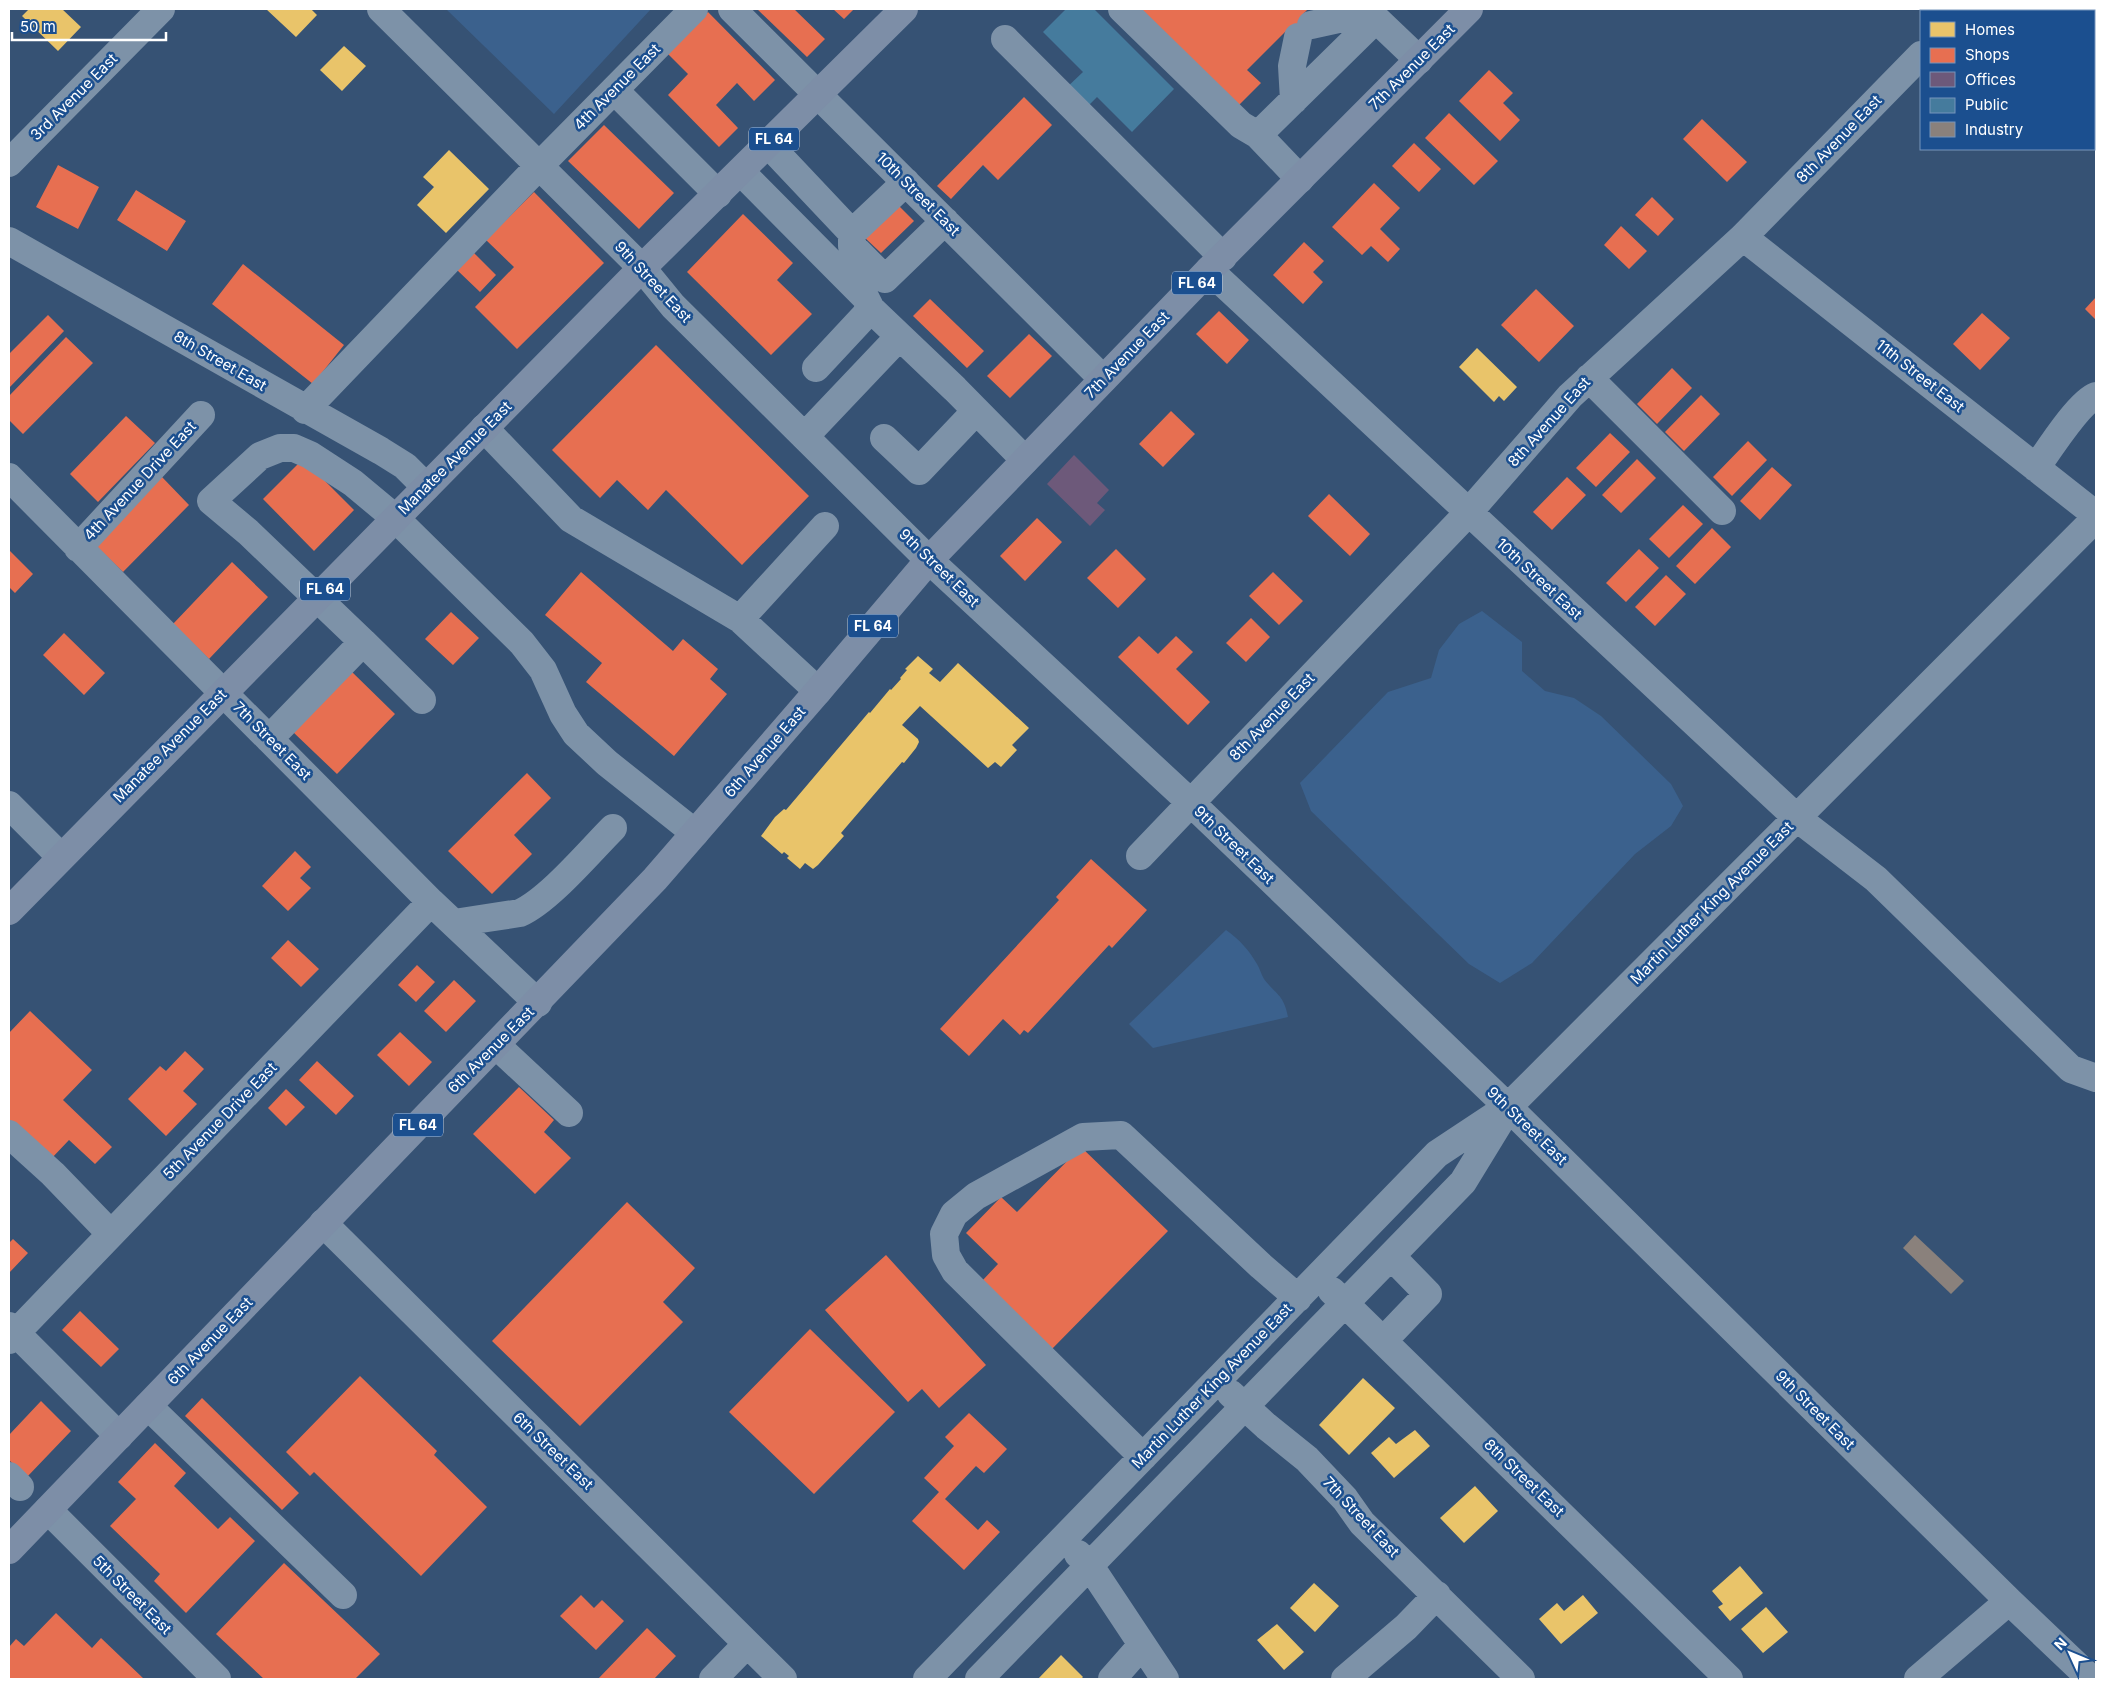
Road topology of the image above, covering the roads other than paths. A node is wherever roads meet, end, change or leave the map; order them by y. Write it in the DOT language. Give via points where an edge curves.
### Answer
graph roads {
  1 [pos="161,9"];
  2 [pos="381,9"];
  3 [pos="694,9"];
  4 [pos="1122,9"];
  5 [pos="1469,9"];
  6 [pos="736,10"];
  7 [pos="898,11"];
  8 [pos="1376,19"];
  9 [pos="1005,39"];
  10 [pos="1920,56"];
  11 [pos="1419,60"];
  12 [pos="614,90"];
  13 [pos="818,95"];
  14 [pos="1294,100"];
  15 [pos="1258,135"];
  16 [pos="768,144"];
  17 [pos="9,163"];
  18 [pos="539,166"];
  19 [pos="741,172"];
  20 [pos="1300,179"];
  21 [pos="906,182"];
  22 [pos="718,194"];
  23 [pos="945,221"];
  24 [pos="1744,237"];
  25 [pos="9,241"];
  26 [pos="846,248"];
  27 [pos="1216,264"];
  28 [pos="642,268"];
  29 [pos="871,309"];
  30 [pos="899,337"];
  31 [pos="816,368"];
  32 [pos="1104,378"];
  33 [pos="1589,378"];
  34 [pos="2096,396"];
  35 [pos="305,410"];
  36 [pos="976,411"];
  37 [pos="201,415"];
  38 [pos="484,428"];
  39 [pos="806,436"];
  40 [pos="884,438"];
  41 [pos="1025,460"];
  42 [pos="2036,468"];
  43 [pos="9,476"];
  44 [pos="426,488"];
  45 [pos="1722,511"];
  46 [pos="1468,513"];
  47 [pos="2096,517"];
  48 [pos="396,518"];
  49 [pos="824,526"];
  50 [pos="78,548"];
  51 [pos="928,560"];
  52 [pos="316,598"];
  53 [pos="740,619"];
  54 [pos="363,642"];
  55 [pos="818,691"];
  56 [pos="223,692"];
  57 [pos="422,700"];
  58 [pos="269,739"];
  59 [pos="1190,802"];
  60 [pos="9,805"];
  61 [pos="1797,818"];
  62 [pos="613,828"];
  63 [pos="695,833"];
  64 [pos="1140,856"];
  65 [pos="61,857"];
  66 [pos="431,902"];
  67 [pos="9,911"];
  68 [pos="454,923"];
  69 [pos="538,1003"];
  70 [pos="496,1045"];
  71 [pos="2096,1078"];
  72 [pos="1508,1107"];
  73 [pos="569,1113"];
  74 [pos="9,1134"];
  75 [pos="323,1223"];
  76 [pos="111,1234"];
  77 [pos="1391,1256"];
  78 [pos="1318,1277"];
  79 [pos="1298,1298"];
  80 [pos="1345,1303"];
  81 [pos="11,1333"];
  82 [pos="1382,1341"];
  83 [pos="1217,1381"];
  84 [pos="148,1406"];
  85 [pos="1245,1407"];
  86 [pos="119,1436"];
  87 [pos="1143,1457"];
  88 [pos="48,1510"];
  89 [pos="1063,1539"];
  90 [pos="9,1550"];
  91 [pos="1090,1566"];
  92 [pos="343,1595"];
  93 [pos="1437,1595"];
  94 [pos="2009,1601"];
  95 [pos="747,1644"];
  96 [pos="1142,1645"];
  97 [pos="217,1679"];
  98 [pos="713,1679"];
  99 [pos="783,1679"];
  100 [pos="926,1679"];
  101 [pos="979,1679"];
  102 [pos="1112,1679"];
  103 [pos="1165,1679"];
  104 [pos="1345,1679"];
  105 [pos="1521,1679"];
  106 [pos="1729,1679"];
  107 [pos="1918,1679"];
  108 [pos="2091,1679"];
  1 -- 17 [label="street, 3rd Avenue East"];
  2 -- 18 [label="street, 9th Street East"];
  3 -- 12 [label="street, 4th Avenue East"];
  4 -- 15 [label="street" via="1241,125"];
  5 -- 11 [label="main road, 7th Avenue East / FL 64"];
  6 -- 13 [label="street, 10th Street East"];
  7 -- 13 [label="main road, Manatee Avenue East / FL 64"];
  8 -- 11 [label="street"];
  8 -- 14 [label="street"];
  8 -- 14 [label="street" via="1352,16 1304,31 1292,66"];
  9 -- 27 [label="street, 10th Street East"];
  10 -- 24 [label="street, 8th Avenue East"];
  11 -- 20 [label="main road, 7th Avenue East / FL 64"];
  12 -- 18 [label="street, 4th Avenue East"];
  12 -- 22 [label="street"];
  13 -- 16 [label="main road, Manatee Avenue East / FL 64"];
  13 -- 21 [label="street, 10th Street East"];
  14 -- 15 [label="street"];
  15 -- 20 [label="street"];
  16 -- 19 [label="main road, Manatee Avenue East / FL 64"];
  16 -- 26 [label="street"];
  18 -- 28 [label="street, 9th Street East"];
  18 -- 35 [label="street, 4th Avenue East"];
  19 -- 22 [label="main road, Manatee Avenue East / FL 64"];
  19 -- 26 [label="street"];
  20 -- 27 [label="main road, 7th Avenue East / FL 64"];
  21 -- 23 [label="street, 10th Street East"];
  21 -- 26 [label="street"];
  22 -- 28 [label="main road, Manatee Avenue East / FL 64"];
  23 -- 26 [label="street" via="885,279"];
  23 -- 32 [label="street, 10th Street East"];
  24 -- 33 [label="street, 8th Avenue East"];
  24 -- 42 [label="street, 11th Street East"];
  25 -- 35 [label="street, 8th Street East"];
  26 -- 29 [label="street"];
  27 -- 32 [label="main road, 7th Avenue East / FL 64"];
  27 -- 46 [label="street, 10th Street East"];
  28 -- 38 [label="main road, Manatee Avenue East / FL 64"];
  28 -- 39 [label="street, 9th Street East" via="673,306"];
  29 -- 30 [label="street"];
  29 -- 31 [label="street"];
  30 -- 36 [label="street"];
  30 -- 39 [label="street"];
  32 -- 41 [label="main road, 7th Avenue East / FL 64"];
  33 -- 45 [label="street"];
  33 -- 46 [label="street, 8th Avenue East"];
  34 -- 42 [label="street" via="2082,407"];
  35 -- 44 [label="street, 8th Street East" via="405,466"];
  36 -- 40 [label="street" via="919,471"];
  36 -- 41 [label="street"];
  37 -- 50 [label="street, 4th Avenue Drive East"];
  38 -- 44 [label="main road, Manatee Avenue East / FL 64"];
  38 -- 53 [label="street" via="571,519"];
  39 -- 51 [label="street, 9th Street East"];
  41 -- 51 [label="main road, 7th Avenue East / FL 64"];
  42 -- 47 [label="street, 11th Street East"];
  43 -- 50 [label="street, 7th Street East"];
  44 -- 48 [label="main road, Manatee Avenue East / FL 64"];
  46 -- 59 [label="street, 8th Avenue East"];
  46 -- 61 [label="street, 10th Street East"];
  47 -- 61 [label="street, Martin Luther King Avenue East"];
  48 -- 52 [label="main road, Manatee Avenue East / FL 64"];
  48 -- 52 [label="street" via="353,483 310,454 294,448 280,448 260,456 211,500"];
  48 -- 63 [label="street" via="522,643 543,670 576,734"];
  49 -- 53 [label="street"];
  50 -- 56 [label="street, 7th Street East"];
  51 -- 55 [label="main road, 7th Avenue East / FL 64"];
  51 -- 59 [label="street, 9th Street East"];
  52 -- 54 [label="street"];
  52 -- 56 [label="main road, Manatee Avenue East / FL 64"];
  53 -- 55 [label="street"];
  54 -- 57 [label="street"];
  54 -- 58 [label="street"];
  55 -- 63 [label="main road, 6th Avenue East / FL 64"];
  56 -- 58 [label="street, 7th Street East"];
  56 -- 65 [label="main road, Manatee Avenue East / FL 64"];
  58 -- 66 [label="street, 7th Street East"];
  59 -- 64 [label="street, 8th Avenue East"];
  59 -- 72 [label="street, 9th Street East"];
  60 -- 65 [label="street"];
  61 -- 71 [label="street, 10th Street East" via="1876,879 2071,1068"];
  61 -- 72 [label="street, Martin Luther King Avenue East"];
  62 -- 68 [label="street" via="529,909"];
  63 -- 69 [label="main road, 6th Avenue East / FL 64"];
  65 -- 67 [label="main road, Manatee Avenue East / FL 64"];
  66 -- 68 [label="street, 7th Street East"];
  66 -- 76 [label="street, 5th Avenue Drive East"];
  68 -- 69 [label="street, 7th Street East"];
  69 -- 70 [label="main road, 6th Avenue East / FL 64"];
  70 -- 73 [label="street"];
  70 -- 75 [label="main road, 6th Avenue East / FL 64"];
  72 -- 77 [label="street, Martin Luther King Avenue East" via="1463,1182"];
  72 -- 78 [label="street, Martin Luther King Avenue East" via="1437,1154"];
  72 -- 94 [label="street, 9th Street East"];
  74 -- 76 [label="street"];
  75 -- 84 [label="main road, 6th Avenue East / FL 64"];
  75 -- 95 [label="street, 6th Street East"];
  76 -- 81 [label="street, 5th Avenue Drive East"];
  77 -- 80 [label="street, Martin Luther King Avenue East"];
  77 -- 82 [label="street" via="1428,1294"];
  78 -- 79 [label="street, Martin Luther King Avenue East"];
  78 -- 80 [label="street, 8th Street East"];
  79 -- 83 [label="street, Martin Luther King Avenue East"];
  79 -- 87 [label="street" via="1121,1135 1083,1137 976,1196 954,1214 944,1234 946,1255 955,1271"];
  80 -- 82 [label="street, 8th Street East"];
  80 -- 85 [label="street, Martin Luther King Avenue East"];
  81 -- 86 [label="street"];
  82 -- 106 [label="street, 8th Street East"];
  83 -- 85 [label="street, 7th Street East"];
  83 -- 87 [label="street, Martin Luther King Avenue East"];
  84 -- 86 [label="main road, 6th Avenue East / FL 64"];
  84 -- 92 [label="street"];
  85 -- 91 [label="street, Martin Luther King Avenue East"];
  85 -- 93 [label="street, 7th Street East" via="1307,1459 1345,1499 1362,1523"];
  86 -- 88 [label="main road, 6th Avenue East / FL 64"];
  87 -- 89 [label="street, Martin Luther King Avenue East"];
  88 -- 90 [label="main road, 6th Avenue East / FL 64"];
  88 -- 97 [label="street, 5th Street East"];
  89 -- 91 [label="street"];
  89 -- 100 [label="street, Martin Luther King Avenue East"];
  91 -- 96 [label="street"];
  91 -- 101 [label="street, Martin Luther King Avenue East"];
  93 -- 104 [label="street" via="1406,1627"];
  93 -- 105 [label="street, 7th Street East"];
  94 -- 107 [label="street"];
  94 -- 108 [label="street, 9th Street East"];
  95 -- 98 [label="street"];
  95 -- 99 [label="street, 6th Street East"];
  96 -- 102 [label="street"];
  96 -- 103 [label="street"];
}
